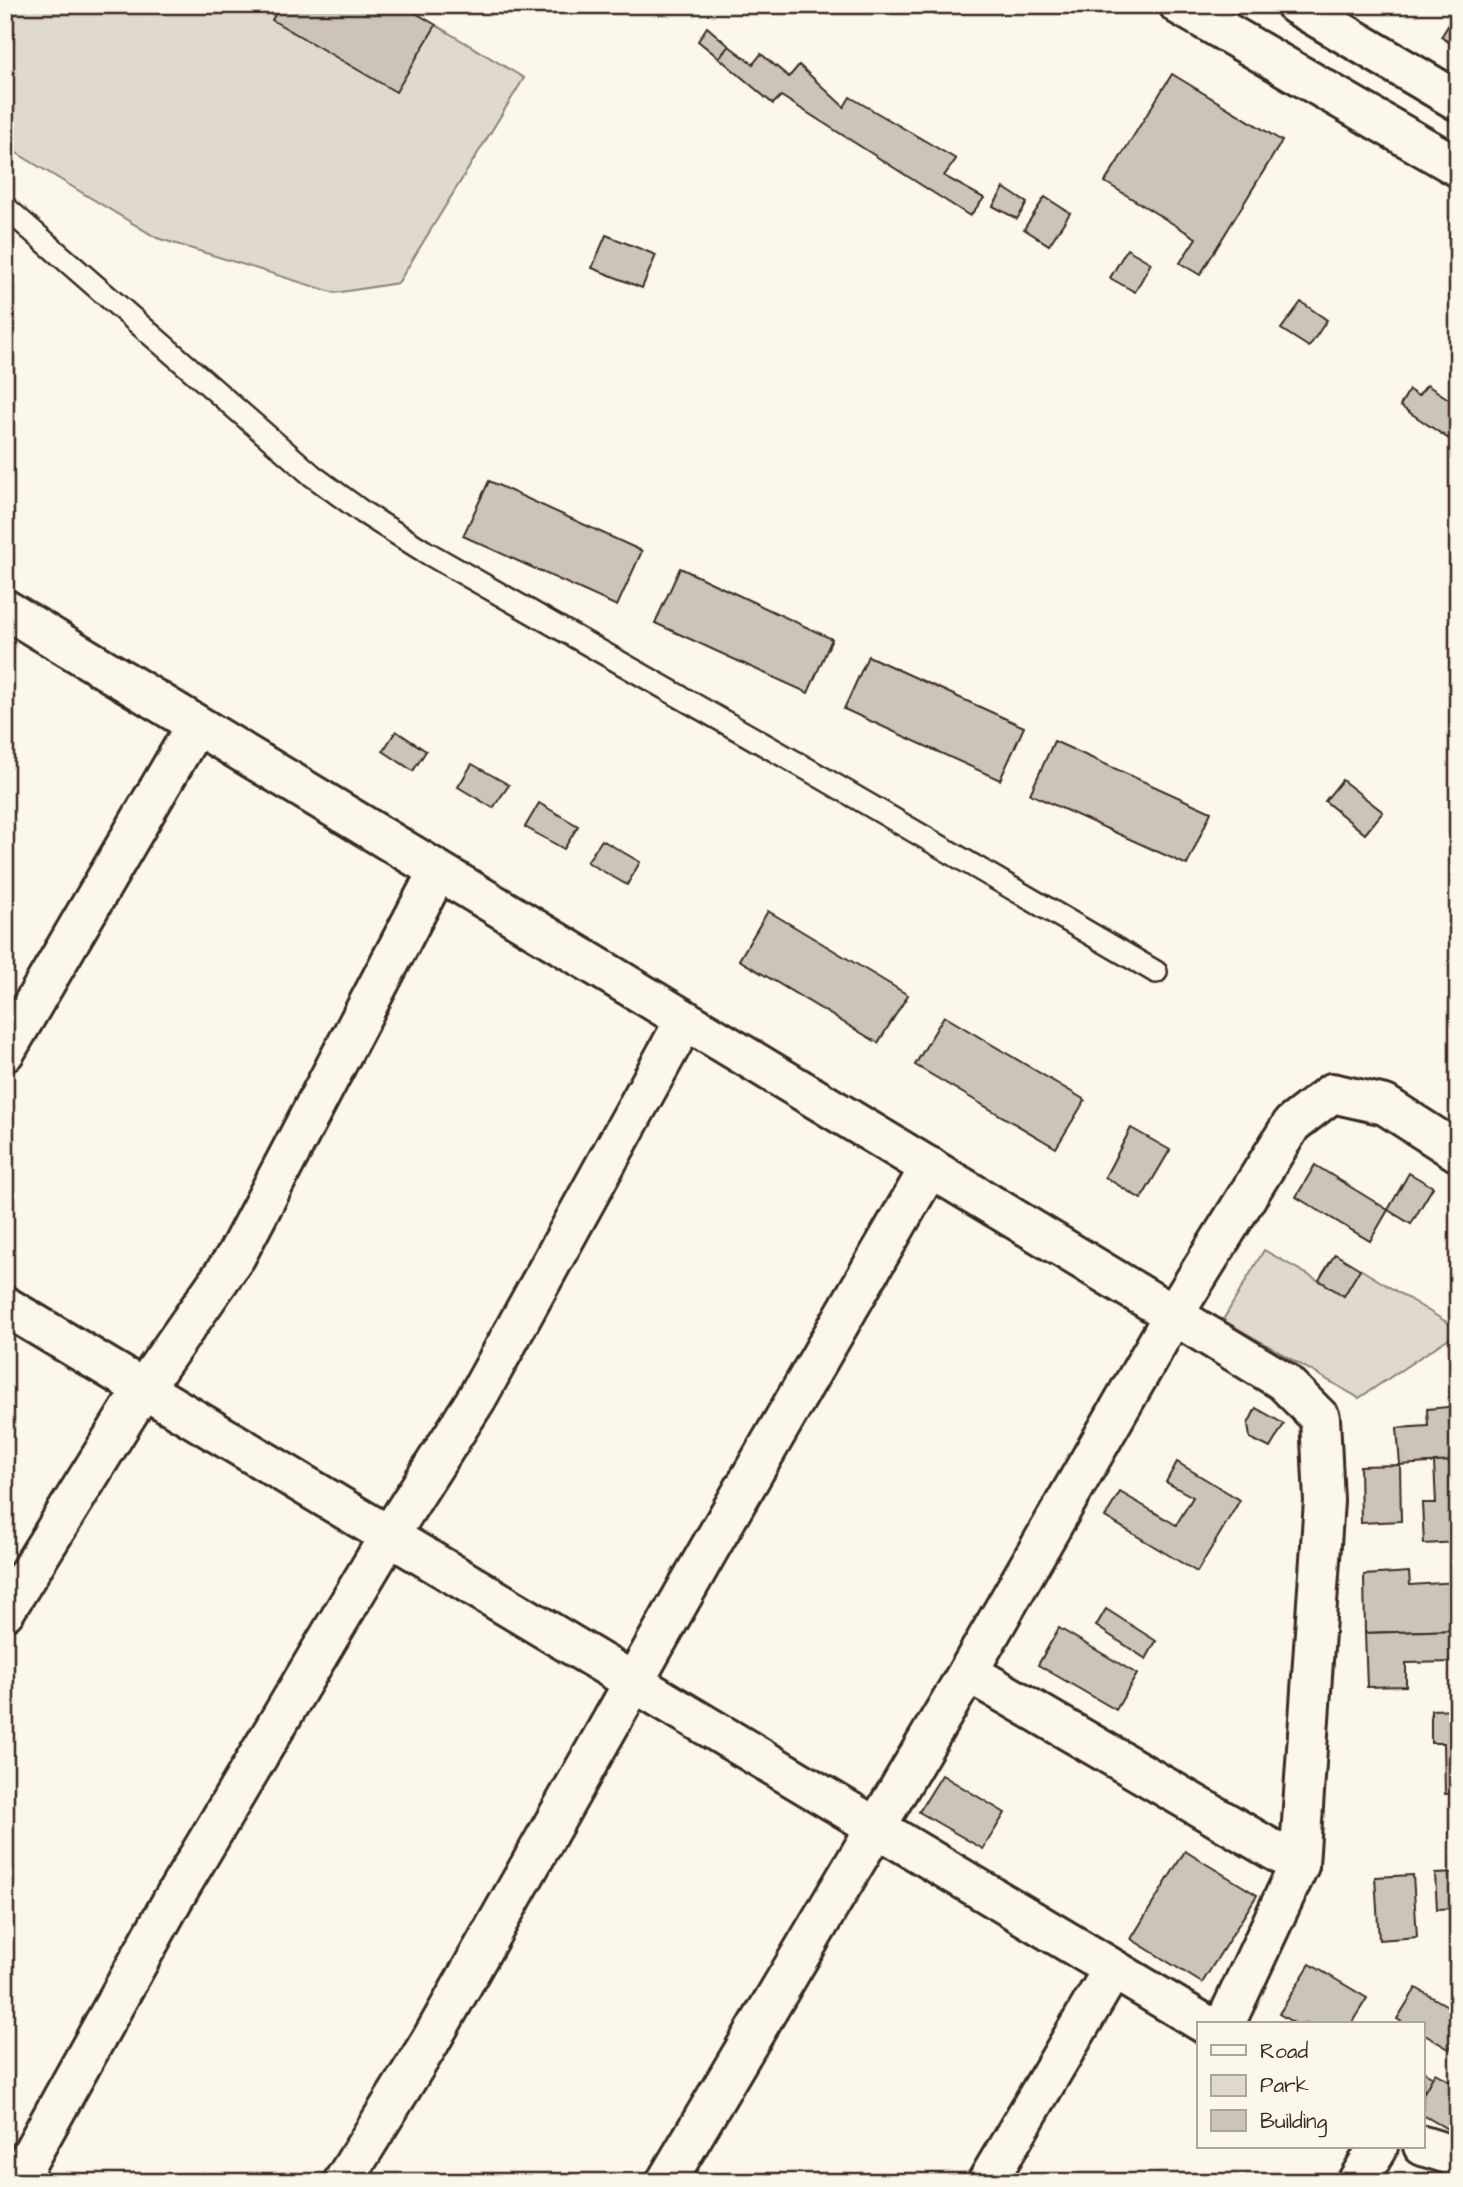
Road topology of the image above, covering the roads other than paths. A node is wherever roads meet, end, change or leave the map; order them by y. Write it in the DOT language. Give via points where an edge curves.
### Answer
graph roads {
  1 [pos="1179,5"];
  2 [pos="1296,5"];
  3 [pos="1458,101"];
  4 [pos="1458,167"];
  5 [pos="5,207"];
  6 [pos="5,609"];
  7 [pos="197,725"];
  8 [pos="438,871"];
  9 [pos="1156,971"];
  10 [pos="685,1020"];
  11 [pos="5,1052"];
  12 [pos="1458,1152"];
  13 [pos="930,1167"];
  14 [pos="5,1306"];
  15 [pos="1174,1314"];
  16 [pos="143,1389"];
  17 [pos="389,1536"];
  18 [pos="5,1611"];
  19 [pos="968,1672"];
  20 [pos="633,1682"];
  21 [pos="876,1827"];
  22 [pos="1299,1865"];
  23 [pos="1113,1969"];
  24 [pos="1202,2022"];
  25 [pos="1226,2022"];
  26 [pos="1424,2146"];
  27 [pos="1377,2148"];
  28 [pos="1458,2157"];
  29 [pos="16,2182"];
  30 [pos="343,2182"];
  31 [pos="666,2182"];
  32 [pos="987,2182"];
  33 [pos="1357,2182"];
  1 -- 4 [label="street"];
  2 -- 3 [label="street"];
  5 -- 9 [label="lane" via="313,476 363,513"];
  6 -- 7 [label="street"];
  7 -- 8 [label="street"];
  7 -- 11 [label="street"];
  8 -- 10 [label="street"];
  8 -- 16 [label="street" via="236,1256"];
  10 -- 13 [label="street"];
  10 -- 17 [label="street" via="477,1398"];
  12 -- 15 [label="street" via="1385,1105 1332,1094 1292,1124"];
  13 -- 15 [label="street"];
  13 -- 20 [label="street"];
  14 -- 16 [label="street"];
  15 -- 19 [label="street"];
  15 -- 22 [label="street" via="1283,1381 1320,1418 1324,1501"];
  16 -- 17 [label="street"];
  16 -- 18 [label="street"];
  17 -- 20 [label="street"];
  17 -- 29 [label="street" via="172,1900"];
  19 -- 21 [label="street"];
  19 -- 22 [label="street"];
  20 -- 21 [label="street"];
  20 -- 30 [label="street" via="430,2042"];
  21 -- 23 [label="street"];
  21 -- 31 [label="street"];
  22 -- 25 [label="street"];
  23 -- 24 [label="street"];
  23 -- 32 [label="street"];
  26 -- 28 [label="street"];
  27 -- 33 [label="street"];
}
